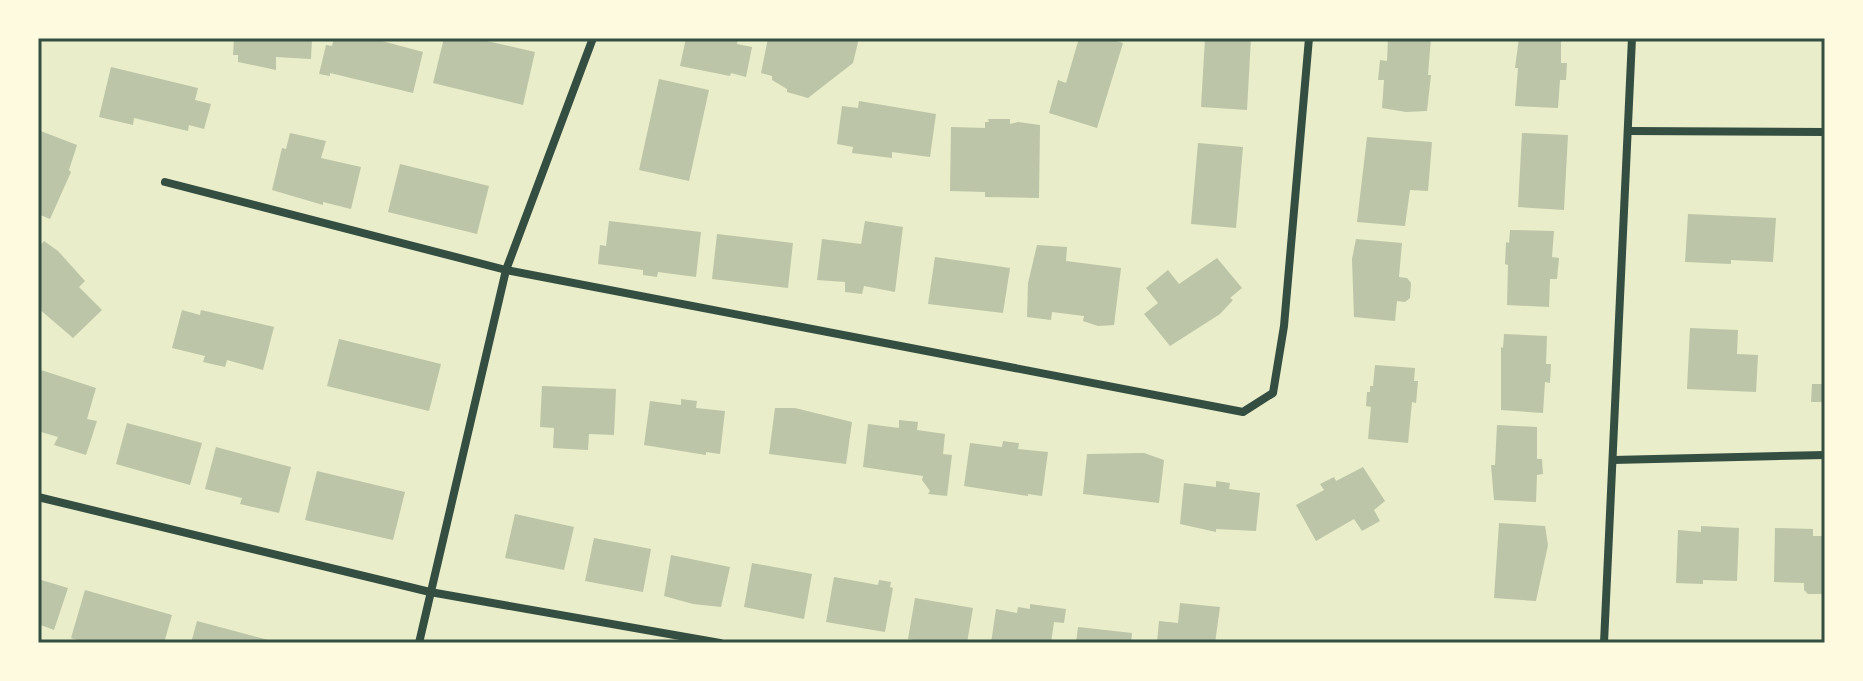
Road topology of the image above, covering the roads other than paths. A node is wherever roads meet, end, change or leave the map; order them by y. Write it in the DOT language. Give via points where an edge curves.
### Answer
graph roads {
  1 [pos="593,38"];
  2 [pos="1309,38"];
  3 [pos="1632,38"];
  4 [pos="1628,131"];
  5 [pos="1825,132"];
  6 [pos="165,182"];
  7 [pos="506,270"];
  8 [pos="1825,455"];
  9 [pos="1613,460"];
  10 [pos="38,497"];
  11 [pos="430,592"];
  12 [pos="419,643"];
  13 [pos="720,643"];
  14 [pos="1604,643"];
  1 -- 7 [label="street"];
  2 -- 7 [label="street" via="1284,326 1273,393 1243,412"];
  3 -- 4 [label="street"];
  4 -- 5 [label="street"];
  4 -- 9 [label="street"];
  6 -- 7 [label="street"];
  7 -- 11 [label="street"];
  8 -- 9 [label="street"];
  9 -- 14 [label="street"];
  10 -- 11 [label="street"];
  11 -- 12 [label="street"];
  11 -- 13 [label="street"];
}
